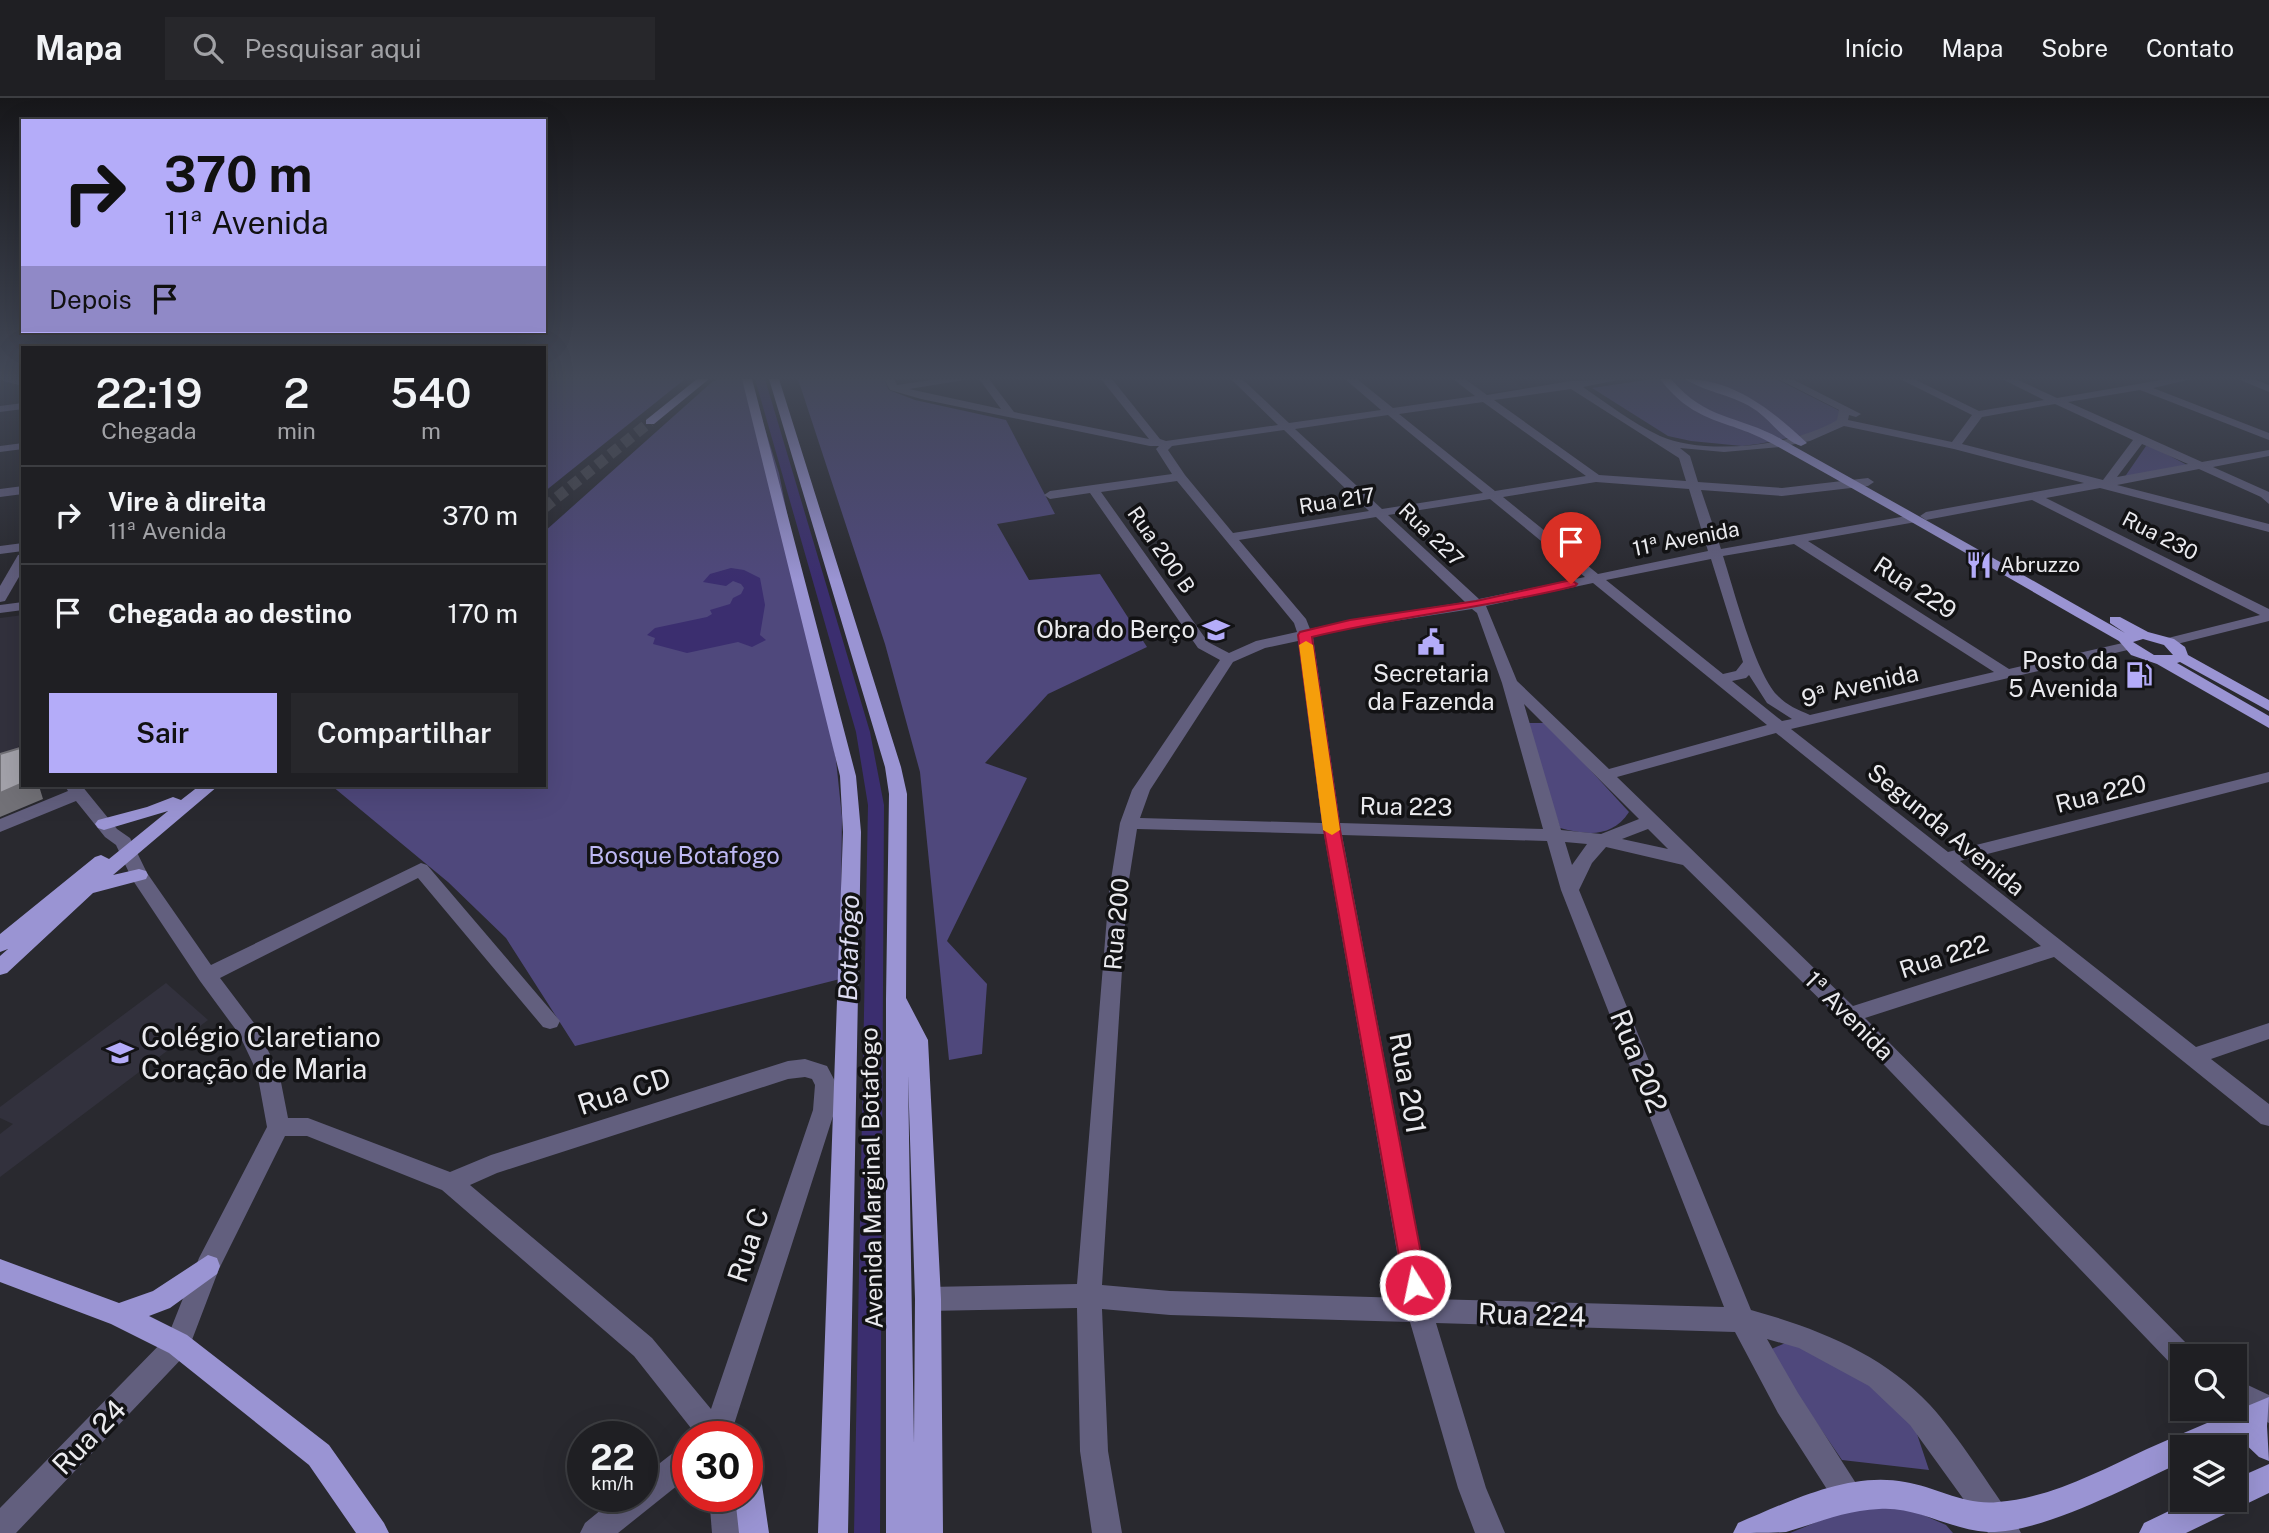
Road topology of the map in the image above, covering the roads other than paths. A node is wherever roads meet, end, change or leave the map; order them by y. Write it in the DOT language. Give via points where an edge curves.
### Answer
graph roads {
  1 [pos="21,446"];
  2 [pos="764,446"];
  3 [pos="795,446"];
  4 [pos="1160,446"];
  5 [pos="1308,446"];
  6 [pos="1433,446"];
  7 [pos="1552,446"];
  8 [pos="1675,446"];
  9 [pos="1754,446"];
  10 [pos="1784,446"];
  11 [pos="1806,446"];
  12 [pos="1955,446"];
  13 [pos="2134,446"];
  14 [pos="2158,446"];
  15 [pos="0,449"];
  16 [pos="1688,451"];
  17 [pos="2269,453"];
  18 [pos="2202,466"];
  19 [pos="2042,470"];
  20 [pos="1180,477"];
  21 [pos="1596,478"];
  22 [pos="1868,482"];
  23 [pos="2108,482"];
  24 [pos="1852,484"];
  25 [pos="1696,485"];
  26 [pos="1093,489"];
  27 [pos="2067,489"];
  28 [pos="21,490"];
  29 [pos="0,493"];
  30 [pos="2137,494"];
  31 [pos="1050,495"];
  32 [pos="1494,495"];
  33 [pos="2033,496"];
  34 [pos="2269,500"];
  35 [pos="2269,509"];
  36 [pos="1381,513"];
  37 [pos="1926,516"];
  38 [pos="1912,519"];
  39 [pos="2265,527"];
  40 [pos="1709,536"];
  41 [pos="1232,537"];
  42 [pos="1797,540"];
  43 [pos="21,547"];
  44 [pos="1749,549"];
  45 [pos="0,550"];
  46 [pos="1717,554"];
  47 [pos="1687,559"];
  48 [pos="21,561"];
  49 [pos="1723,572"];
  50 [pos="1595,579"];
  51 [pos="0,598"];
  52 [pos="1476,604"];
  53 [pos="21,606"];
  54 [pos="0,609"];
  55 [pos="2269,616"];
  56 [pos="1305,635"];
  57 [pos="2143,635"];
  58 [pos="2127,642"];
  59 [pos="2169,642"];
  60 [pos="2181,657"];
  61 [pos="1228,659"];
  62 [pos="2160,660"];
  63 [pos="1751,662"];
  64 [pos="2008,675"];
  65 [pos="1719,679"];
  66 [pos="1510,683"];
  67 [pos="1761,685"];
  68 [pos="1735,691"];
  69 [pos="2269,706"];
  70 [pos="1521,720"];
  71 [pos="1810,721"];
  72 [pos="1553,722"];
  73 [pos="2269,723"];
  74 [pos="1779,727"];
  75 [pos="1605,775"];
  76 [pos="2269,777"];
  77 [pos="192,787"];
  78 [pos="208,787"];
  79 [pos="75,790"];
  80 [pos="173,802"];
  81 [pos="1651,821"];
  82 [pos="1129,823"];
  83 [pos="104,824"];
  84 [pos="0,826"];
  85 [pos="1332,830"];
  86 [pos="1556,835"];
  87 [pos="1601,840"];
  88 [pos="126,848"];
  89 [pos="1945,859"];
  90 [pos="1689,860"];
  91 [pos="139,875"];
  92 [pos="88,888"];
  93 [pos="1570,890"];
  94 [pos="0,944"];
  95 [pos="2055,949"];
  96 [pos="0,968"];
  97 [pos="207,976"];
  98 [pos="896,999"];
  99 [pos="1849,1015"];
  100 [pos="551,1021"];
  101 [pos="2269,1031"];
  102 [pos="2191,1057"];
  103 [pos="819,1073"];
  104 [pos="2269,1117"];
  105 [pos="278,1127"];
  106 [pos="450,1183"];
  107 [pos="208,1266"];
  108 [pos="0,1270"];
  109 [pos="1089,1296"];
  110 [pos="928,1299"];
  111 [pos="1420,1311"];
  112 [pos="119,1314"];
  113 [pos="1742,1320"];
  114 [pos="178,1344"];
  115 [pos="2170,1345"];
  116 [pos="2247,1398"];
  117 [pos="2269,1410"];
  118 [pos="2247,1413"];
  119 [pos="704,1421"];
  120 [pos="721,1421"];
  121 [pos="2227,1421"];
  122 [pos="2243,1421"];
  123 [pos="2204,1435"];
  124 [pos="2269,1447"];
  125 [pos="2170,1453"];
  126 [pos="672,1472"];
  127 [pos="2269,1478"];
  128 [pos="658,1483"];
  129 [pos="2247,1488"];
  130 [pos="1849,1499"];
  131 [pos="622,1512"];
  132 [pos="725,1512"];
  133 [pos="751,1512"];
  134 [pos="2198,1512"];
  135 [pos="2001,1525"];
  136 [pos="0,1529"];
  137 [pos="374,1533"];
  138 [pos="596,1533"];
  139 [pos="727,1533"];
  140 [pos="754,1533"];
  141 [pos="833,1533"];
  142 [pos="901,1533"];
  143 [pos="928,1533"];
  144 [pos="1107,1533"];
  145 [pos="1490,1533"];
  146 [pos="1748,1533"];
  147 [pos="2154,1533"];
  1 -- 15 [label="street"];
  2 -- 141 [label="main road, Avenida Marginal Botafogo" via="848,776 852,831"];
  3 -- 98 [label="main road, Avenida Marginal Botafogo" via="898,794"];
  4 -- 20 [label="street"];
  5 -- 36 [label="street, Rua 227"];
  6 -- 32 [label="street, Segunda Avenida"];
  7 -- 21 [label="street"];
  8 -- 16 [label="street"];
  9 -- 16 [label="street"];
  10 -- 24 [label="main road"];
  11 -- 22 [label="main road"];
  12 -- 19 [label="street"];
  13 -- 23 [label="street"];
  14 -- 18 [label="street"];
  16 -- 25 [label="street"];
  17 -- 18 [label="street"];
  18 -- 23 [label="street"];
  18 -- 34 [label="street"];
  19 -- 23 [label="street"];
  19 -- 27 [label="street"];
  20 -- 26 [label="street, Rua 200 B"];
  20 -- 41 [label="street"];
  21 -- 25 [label="street, Rua 217"];
  21 -- 32 [label="street, Rua 217"];
  22 -- 24 [label="street, Rua 217"];
  22 -- 37 [label="main road"];
  23 -- 27 [label="street"];
  23 -- 30 [label="street"];
  23 -- 30 [label="street"];
  24 -- 25 [label="street, Rua 217" via="1782,492"];
  24 -- 38 [label="main road"];
  25 -- 40 [label="street"];
  26 -- 31 [label="street, Rua 200 B"];
  26 -- 61 [label="street, Rua 200 B" via="1203,645"];
  27 -- 33 [label="street"];
  28 -- 29 [label="street"];
  30 -- 39 [label="street"];
  32 -- 36 [label="street, Rua 217"];
  32 -- 50 [label="street, Segunda Avenida"];
  33 -- 37 [label="street"];
  33 -- 55 [label="street, Rua 230"];
  35 -- 39 [label="street"];
  36 -- 41 [label="street, Rua 217"];
  36 -- 52 [label="street, Rua 227"];
  37 -- 57 [label="main road"];
  38 -- 42 [label="street, 11ª Avenida"];
  38 -- 58 [label="main road"];
  40 -- 44 [label="street"];
  40 -- 46 [label="street"];
  41 -- 56 [label="street" via="1300,622"];
  42 -- 44 [label="street, 11ª Avenida"];
  42 -- 64 [label="street, Rua 229"];
  43 -- 45 [label="street"];
  44 -- 46 [label="street, 11ª Avenida"];
  46 -- 47 [label="street, 11ª Avenida"];
  46 -- 49 [label="street"];
  47 -- 49 [label="street"];
  47 -- 50 [label="street, 11ª Avenida"];
  48 -- 51 [label="street"];
  49 -- 63 [label="street"];
  50 -- 52 [label="street, 11ª Avenida"];
  50 -- 65 [label="street, Segunda Avenida"];
  52 -- 56 [label="street, 11ª Avenida"];
  52 -- 66 [label="street, Rua 202" via="1483,611"];
  53 -- 54 [label="street"];
  55 -- 59 [label="street"];
  56 -- 61 [label="street" via="1261,645"];
  56 -- 85 [label="street, Rua 201"];
  57 -- 58 [label="main road"];
  57 -- 59 [label="main road"];
  58 -- 62 [label="main road" via="2144,656"];
  58 -- 64 [label="street, 9ª Avenida"];
  59 -- 60 [label="main road" via="2180,650"];
  60 -- 62 [label="main road"];
  60 -- 69 [label="main road"];
  61 -- 82 [label="street, Rua 200" via="1141,790"];
  62 -- 73 [label="main road"];
  63 -- 65 [label="street" via="1741,675"];
  63 -- 67 [label="street"];
  64 -- 71 [label="street, 9ª Avenida"];
  65 -- 68 [label="street, Segunda Avenida"];
  66 -- 70 [label="street, Rua 202"];
  66 -- 72 [label="street, 1ª Avenida"];
  67 -- 68 [label="street"];
  67 -- 71 [label="street" via="1770,702"];
  68 -- 74 [label="street, Segunda Avenida"];
  70 -- 72 [label="street"];
  70 -- 86 [label="street, Rua 202"];
  71 -- 74 [label="street, 9ª Avenida"];
  72 -- 75 [label="street, 1ª Avenida"];
  74 -- 75 [label="street, 9ª Avenida"];
  74 -- 89 [label="street, Segunda Avenida"];
  75 -- 81 [label="street, 1ª Avenida"];
  76 -- 89 [label="street, Rua 220"];
  77 -- 80 [label="main road"];
  78 -- 88 [label="main road"];
  79 -- 83 [label="street"];
  79 -- 84 [label="street"];
  80 -- 83 [label="main road"];
  80 -- 88 [label="main road"];
  81 -- 87 [label="street"];
  81 -- 90 [label="street, 1ª Avenida"];
  82 -- 85 [label="street, Rua 223"];
  82 -- 109 [label="street, Rua 200" via="1118,892"];
  83 -- 88 [label="street"];
  85 -- 86 [label="street, Rua 223"];
  85 -- 111 [label="street, Rua 201"];
  86 -- 87 [label="street, Rua 223"];
  86 -- 93 [label="street, Rua 202"];
  87 -- 90 [label="street, Rua 223"];
  87 -- 93 [label="street" via="1581,860"];
  88 -- 91 [label="street"];
  88 -- 92 [label="main road"];
  88 -- 94 [label="main road"];
  89 -- 95 [label="street, Segunda Avenida"];
  90 -- 99 [label="street, 1ª Avenida"];
  91 -- 92 [label="main road"];
  91 -- 97 [label="street"];
  92 -- 96 [label="main road"];
  93 -- 113 [label="street, Rua 202"];
  95 -- 99 [label="street, Rua 222"];
  95 -- 102 [label="street, Segunda Avenida"];
  97 -- 100 [label="street" via="421,869"];
  97 -- 105 [label="street" via="247,1029 268,1072"];
  98 -- 110 [label="main road" via="917,1040"];
  98 -- 142 [label="main road, Avenida Marginal Botafogo"];
  99 -- 115 [label="street, 1ª Avenida"];
  101 -- 102 [label="street"];
  102 -- 104 [label="street, Segunda Avenida"];
  103 -- 106 [label="street, Rua CD" via="805,1068 788,1070 491,1165"];
  103 -- 120 [label="street, Rua C" via="827,1085 824,1110"];
  105 -- 106 [label="street" via="308,1127"];
  105 -- 107 [label="street"];
  106 -- 119 [label="street" via="643,1347"];
  107 -- 112 [label="main road" via="161,1300"];
  107 -- 114 [label="street"];
  108 -- 112 [label="main road"];
  109 -- 110 [label="street, Rua 224"];
  109 -- 111 [label="street, Rua 224"];
  109 -- 144 [label="street, Rua 200" via="1094,1451"];
  110 -- 143 [label="main road"];
  111 -- 113 [label="street, Rua 224"];
  111 -- 145 [label="street, Rua 201" via="1472,1488"];
  112 -- 114 [label="main road"];
  113 -- 130 [label="street, Rua 202"];
  113 -- 135 [label="street, Rua 224" via="1804,1337 1878,1377 1920,1415"];
  114 -- 136 [label="street, Rua 24"];
  114 -- 137 [label="main road" via="319,1455"];
  116 -- 117 [label="street"];
  117 -- 118 [label="main road"];
  121 -- 123 [label="main road"];
  122 -- 124 [label="main road"];
  125 -- 135 [label="main road"];
  126 -- 128 [label="street"];
  127 -- 129 [label="main road"];
  130 -- 135 [label="main road" via="1871,1493 1902,1495"];
  130 -- 146 [label="main road"];
  131 -- 138 [label="street"];
  132 -- 139 [label="street"];
  133 -- 140 [label="main road"];
  134 -- 147 [label="main road"];
}
